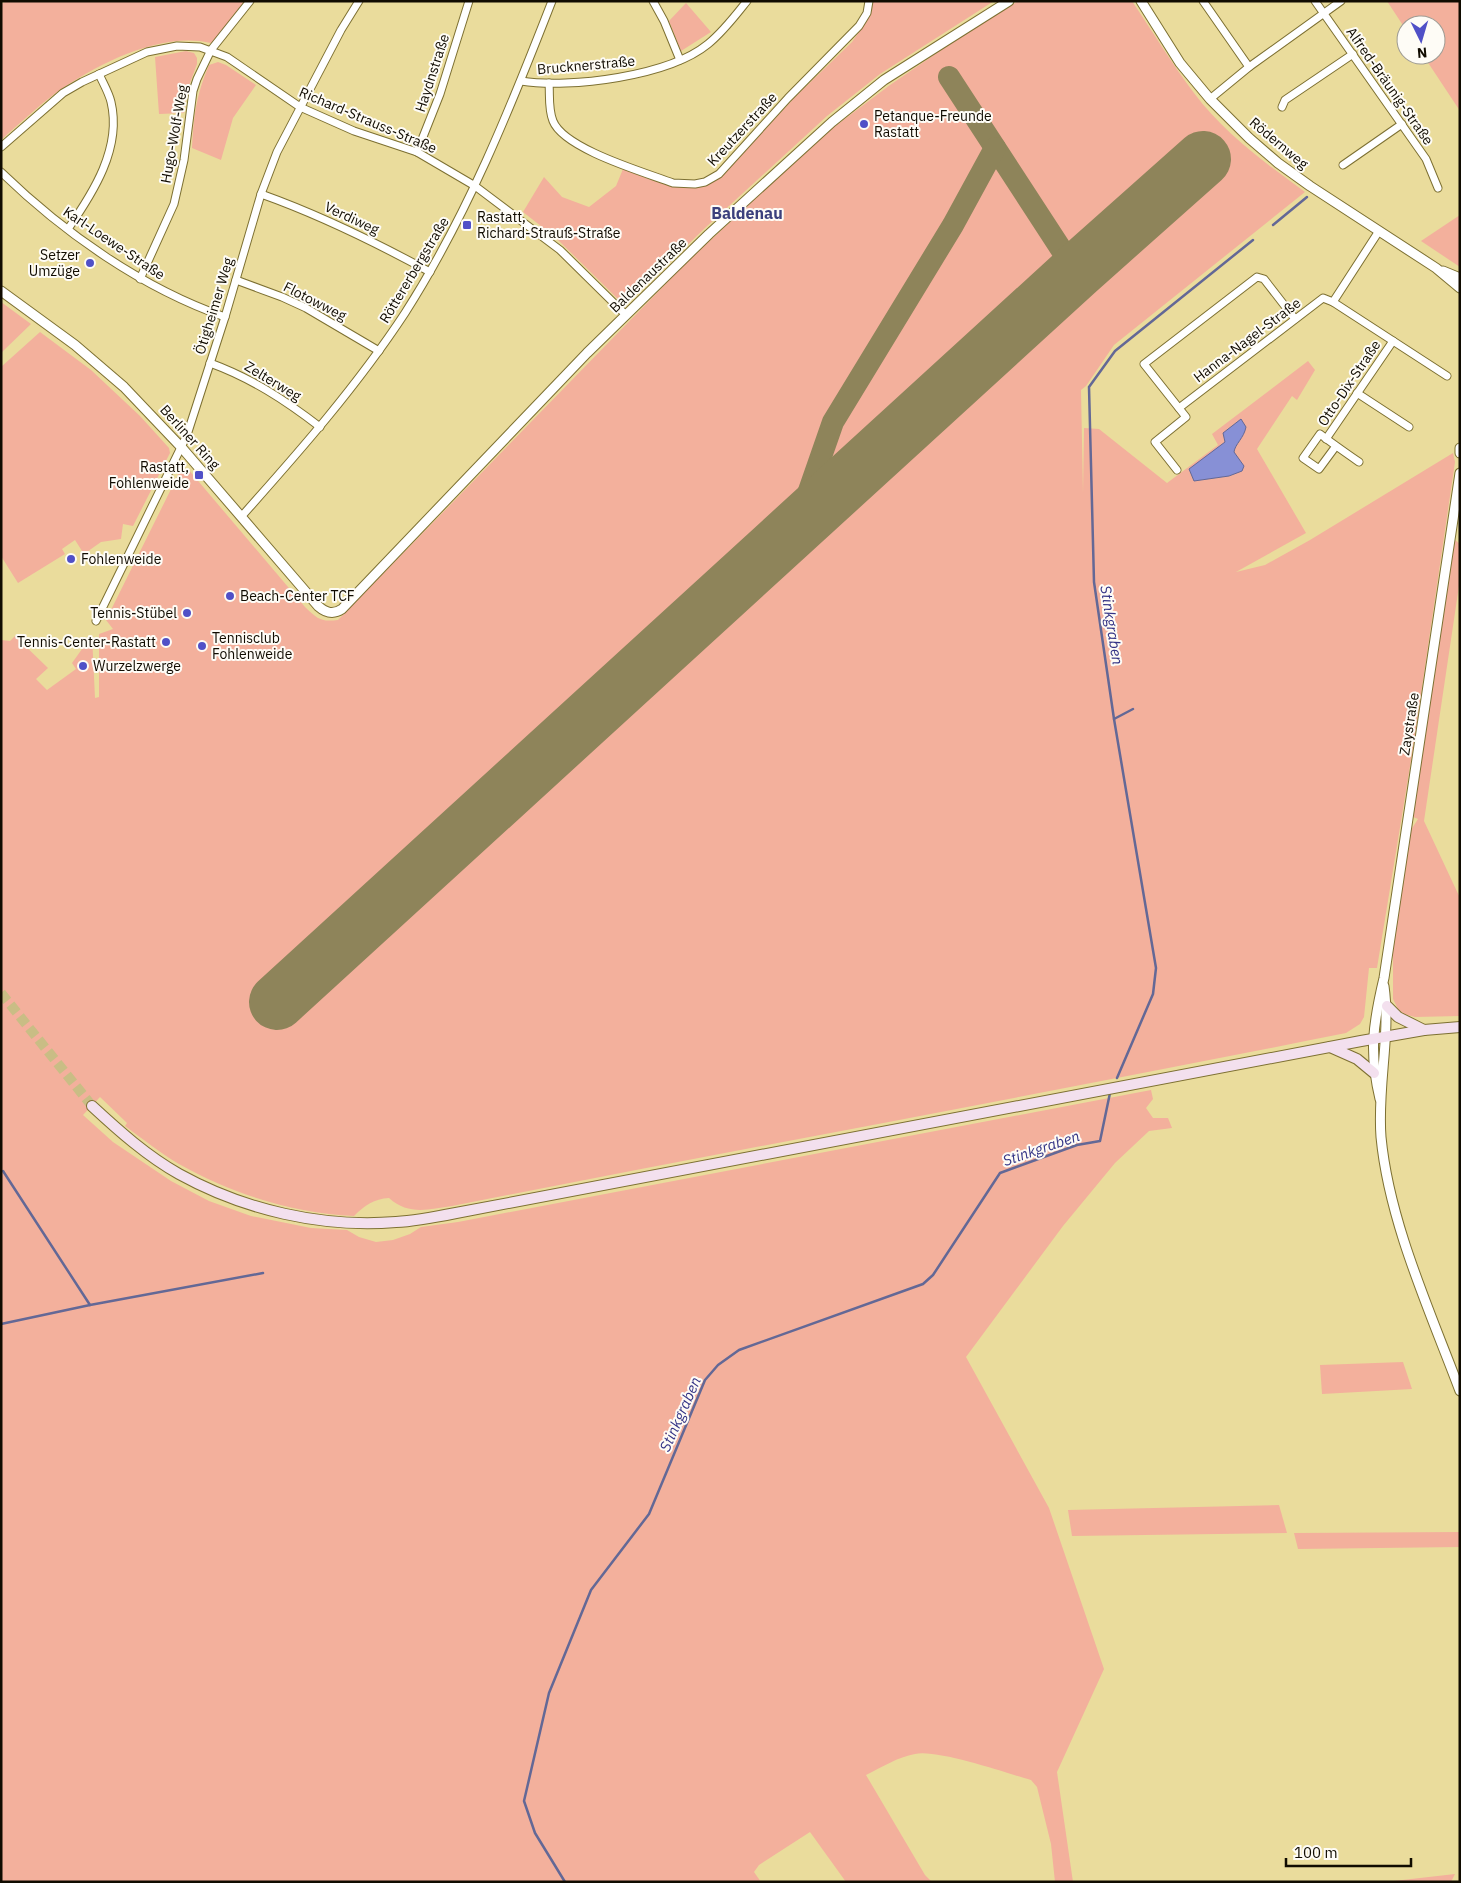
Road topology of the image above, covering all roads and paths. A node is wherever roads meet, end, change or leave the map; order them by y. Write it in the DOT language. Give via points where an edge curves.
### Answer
graph roads {
  1 [pos="250,1"];
  2 [pos="359,1"];
  3 [pos="470,1"];
  4 [pos="552,1"];
  5 [pos="653,1"];
  6 [pos="747,1"];
  7 [pos="870,1"];
  8 [pos="1009,1"];
  9 [pos="1141,1"];
  10 [pos="1203,1"];
  11 [pos="1315,1"];
  12 [pos="1341,1"];
  13 [pos="1324,14"];
  14 [pos="211,50"];
  15 [pos="1353,54"];
  16 [pos="680,60"];
  17 [pos="1249,67"];
  18 [pos="99,74"];
  19 [pos="521,81"];
  20 [pos="549,83"];
  21 [pos="1210,99"];
  22 [pos="300,107"];
  23 [pos="1282,107"];
  24 [pos="1402,124"];
  25 [pos="1,147"];
  26 [pos="417,152"];
  27 [pos="1343,165"];
  28 [pos="1,172"];
  29 [pos="476,186"];
  30 [pos="1438,188"];
  31 [pos="261,194"];
  32 [pos="68,229"];
  33 [pos="1379,231"];
  34 [pos="1436,268"];
  35 [pos="430,272"];
  36 [pos="1460,278"];
  37 [pos="140,279"];
  38 [pos="236,280"];
  39 [pos="1460,288"];
  40 [pos="1,291"];
  41 [pos="1332,302"];
  42 [pos="626,315"];
  43 [pos="225,318"];
  44 [pos="1295,319"];
  45 [pos="1393,341"];
  46 [pos="379,351"];
  47 [pos="210,363"];
  48 [pos="1447,376"];
  49 [pos="1358,393"];
  50 [pos="1179,408"];
  51 [pos="1409,427"];
  52 [pos="320,428"];
  53 [pos="1326,439"];
  54 [pos="1336,446"];
  55 [pos="182,448"];
  56 [pos="1460,448"];
  57 [pos="1460,453"];
  58 [pos="1359,462"];
  59 [pos="1177,470"];
  60 [pos="1460,473"];
  61 [pos="241,517"];
  62 [pos="342,609"];
  63 [pos="96,621"];
  64 [pos="1384,978"];
  65 [pos="1387,1006"];
  66 [pos="1460,1027"];
  67 [pos="1424,1030"];
  68 [pos="1386,1036"];
  69 [pos="1373,1038"];
  70 [pos="1329,1047"];
  71 [pos="1374,1073"];
  72 [pos="1380,1099"];
  73 [pos="92,1106"];
  74 [pos="1460,1391"];
  1 -- 14 [label="street, Hugo-Wolf-Weg"];
  2 -- 22 [label="street, Ötigheimer Weg"];
  3 -- 26 [label="street, Haydnstraße"];
  4 -- 19 [label="street, Röttererbergstraße"];
  5 -- 16 [label="street"];
  6 -- 16 [label="street, Brucknerstraße" via="722,32"];
  7 -- 20 [label="street, Kreutzerstraße" via="859,26 724,169 705,182 673,183 599,155 567,138 553,122"];
  8 -- 42 [label="street, Baldenaustraße" via="884,80 832,122"];
  9 -- 21 [label="street, Rödernweg" via="1180,63"];
  10 -- 17 [label="street"];
  11 -- 13 [label="street, Alfred-Bräunig-Straße"];
  12 -- 13 [label="street"];
  13 -- 15 [label="street, Alfred-Bräunig-Straße"];
  13 -- 17 [label="street"];
  14 -- 18 [label="street, Richard-Strauss-Straße" via="178,46 147,52"];
  14 -- 22 [label="street, Richard-Strauss-Straße" via="239,64"];
  14 -- 37 [label="street, Hugo-Wolf-Weg" via="192,91 184,160 174,204"];
  15 -- 23 [label="street" via="1285,100"];
  15 -- 24 [label="street, Alfred-Bräunig-Straße"];
  16 -- 20 [label="street, Brucknerstraße" via="640,74"];
  17 -- 21 [label="street"];
  18 -- 25 [label="street, Richard-Strauss-Straße" via="64,93"];
  18 -- 32 [label="street" via="111,101 113,138 102,173"];
  19 -- 20 [label="street, Brucknerstraße"];
  19 -- 29 [label="street, Röttererbergstraße"];
  21 -- 33 [label="street, Rödernweg" via="1278,163"];
  22 -- 26 [label="street, Richard-Strauss-Straße" via="354,131"];
  22 -- 31 [label="street, Ötigheimer Weg" via="276,152"];
  24 -- 27 [label="street"];
  24 -- 30 [label="street, Alfred-Bräunig-Straße" via="1426,158"];
  26 -- 29 [label="street, Richard-Strauss-Straße"];
  28 -- 32 [label="street, Karl-Loewe-Straße"];
  29 -- 35 [label="street, Röttererbergstraße"];
  29 -- 42 [label="street, Richard-Strauss-Straße" via="560,250"];
  31 -- 35 [label="street, Verdiweg" via="304,209 370,239"];
  31 -- 38 [label="street, Ötigheimer Weg"];
  32 -- 37 [label="street, Karl-Loewe-Straße"];
  33 -- 34 [label="street, Rödernweg"];
  33 -- 41 [label="street"];
  34 -- 36 [label="street, Rödernweg"];
  34 -- 39 [label="street, Rödernweg"];
  35 -- 46 [label="street, Röttererbergstraße"];
  37 -- 43 [label="street, Karl-Loewe-Straße"];
  38 -- 43 [label="street, Ötigheimer Weg"];
  38 -- 46 [label="street, Flotowweg" via="306,308"];
  40 -- 55 [label="street, Berliner Ring" via="76,346 124,387"];
  41 -- 44 [label="street, Hanna-Nagel-Straße" via="1323,298"];
  41 -- 45 [label="street"];
  42 -- 62 [label="street, Baldenaustraße"];
  43 -- 47 [label="street, Ötigheimer Weg"];
  44 -- 50 [label="street, Hanna-Nagel-Straße"];
  44 -- 50 [label="street" via="1264,279 1257,277 1144,364"];
  45 -- 48 [label="street"];
  45 -- 49 [label="street, Otto-Dix-Straße"];
  46 -- 52 [label="street, Röttererbergstraße"];
  47 -- 52 [label="street, Zelterweg" via="272,392"];
  47 -- 55 [label="street, Ötigheimer Weg"];
  49 -- 51 [label="street"];
  49 -- 53 [label="street, Otto-Dix-Straße"];
  50 -- 59 [label="street" via="1186,417 1155,442"];
  52 -- 61 [label="street, Röttererbergstraße"];
  53 -- 54 [label="street, Otto-Dix-Straße"];
  53 -- 54 [label="street, Otto-Dix-Straße" via="1320,434 1303,458 1320,469"];
  54 -- 58 [label="street, Otto-Dix-Straße"];
  55 -- 61 [label="street, Berliner Ring"];
  55 -- 63 [label="street, Ötigheimer Weg"];
  56 -- 57 [label="street"];
  60 -- 64 [label="street, Zaystraße"];
  61 -- 62 [label="street, Berliner Ring" via="318,606 328,613"];
  64 -- 65 [label="street, Zaystraße"];
  64 -- 69 [label="street, Zaystraße"];
  65 -- 67 [label="main road" via="1398,1017"];
  65 -- 68 [label="street, Zaystraße"];
  66 -- 67 [label="main road"];
  67 -- 68 [label="main road"];
  68 -- 69 [label="main road"];
  68 -- 72 [label="street, Zaystraße"];
  69 -- 70 [label="main road"];
  69 -- 71 [label="street, Zaystraße"];
  70 -- 71 [label="main road" via="1357,1059"];
  70 -- 73 [label="main road" via="396,1222 340,1222 282,1214 221,1194 157,1160 118,1131"];
  71 -- 72 [label="street, Zaystraße"];
  72 -- 74 [label="street" via="1384,1162 1395,1210"];
}
